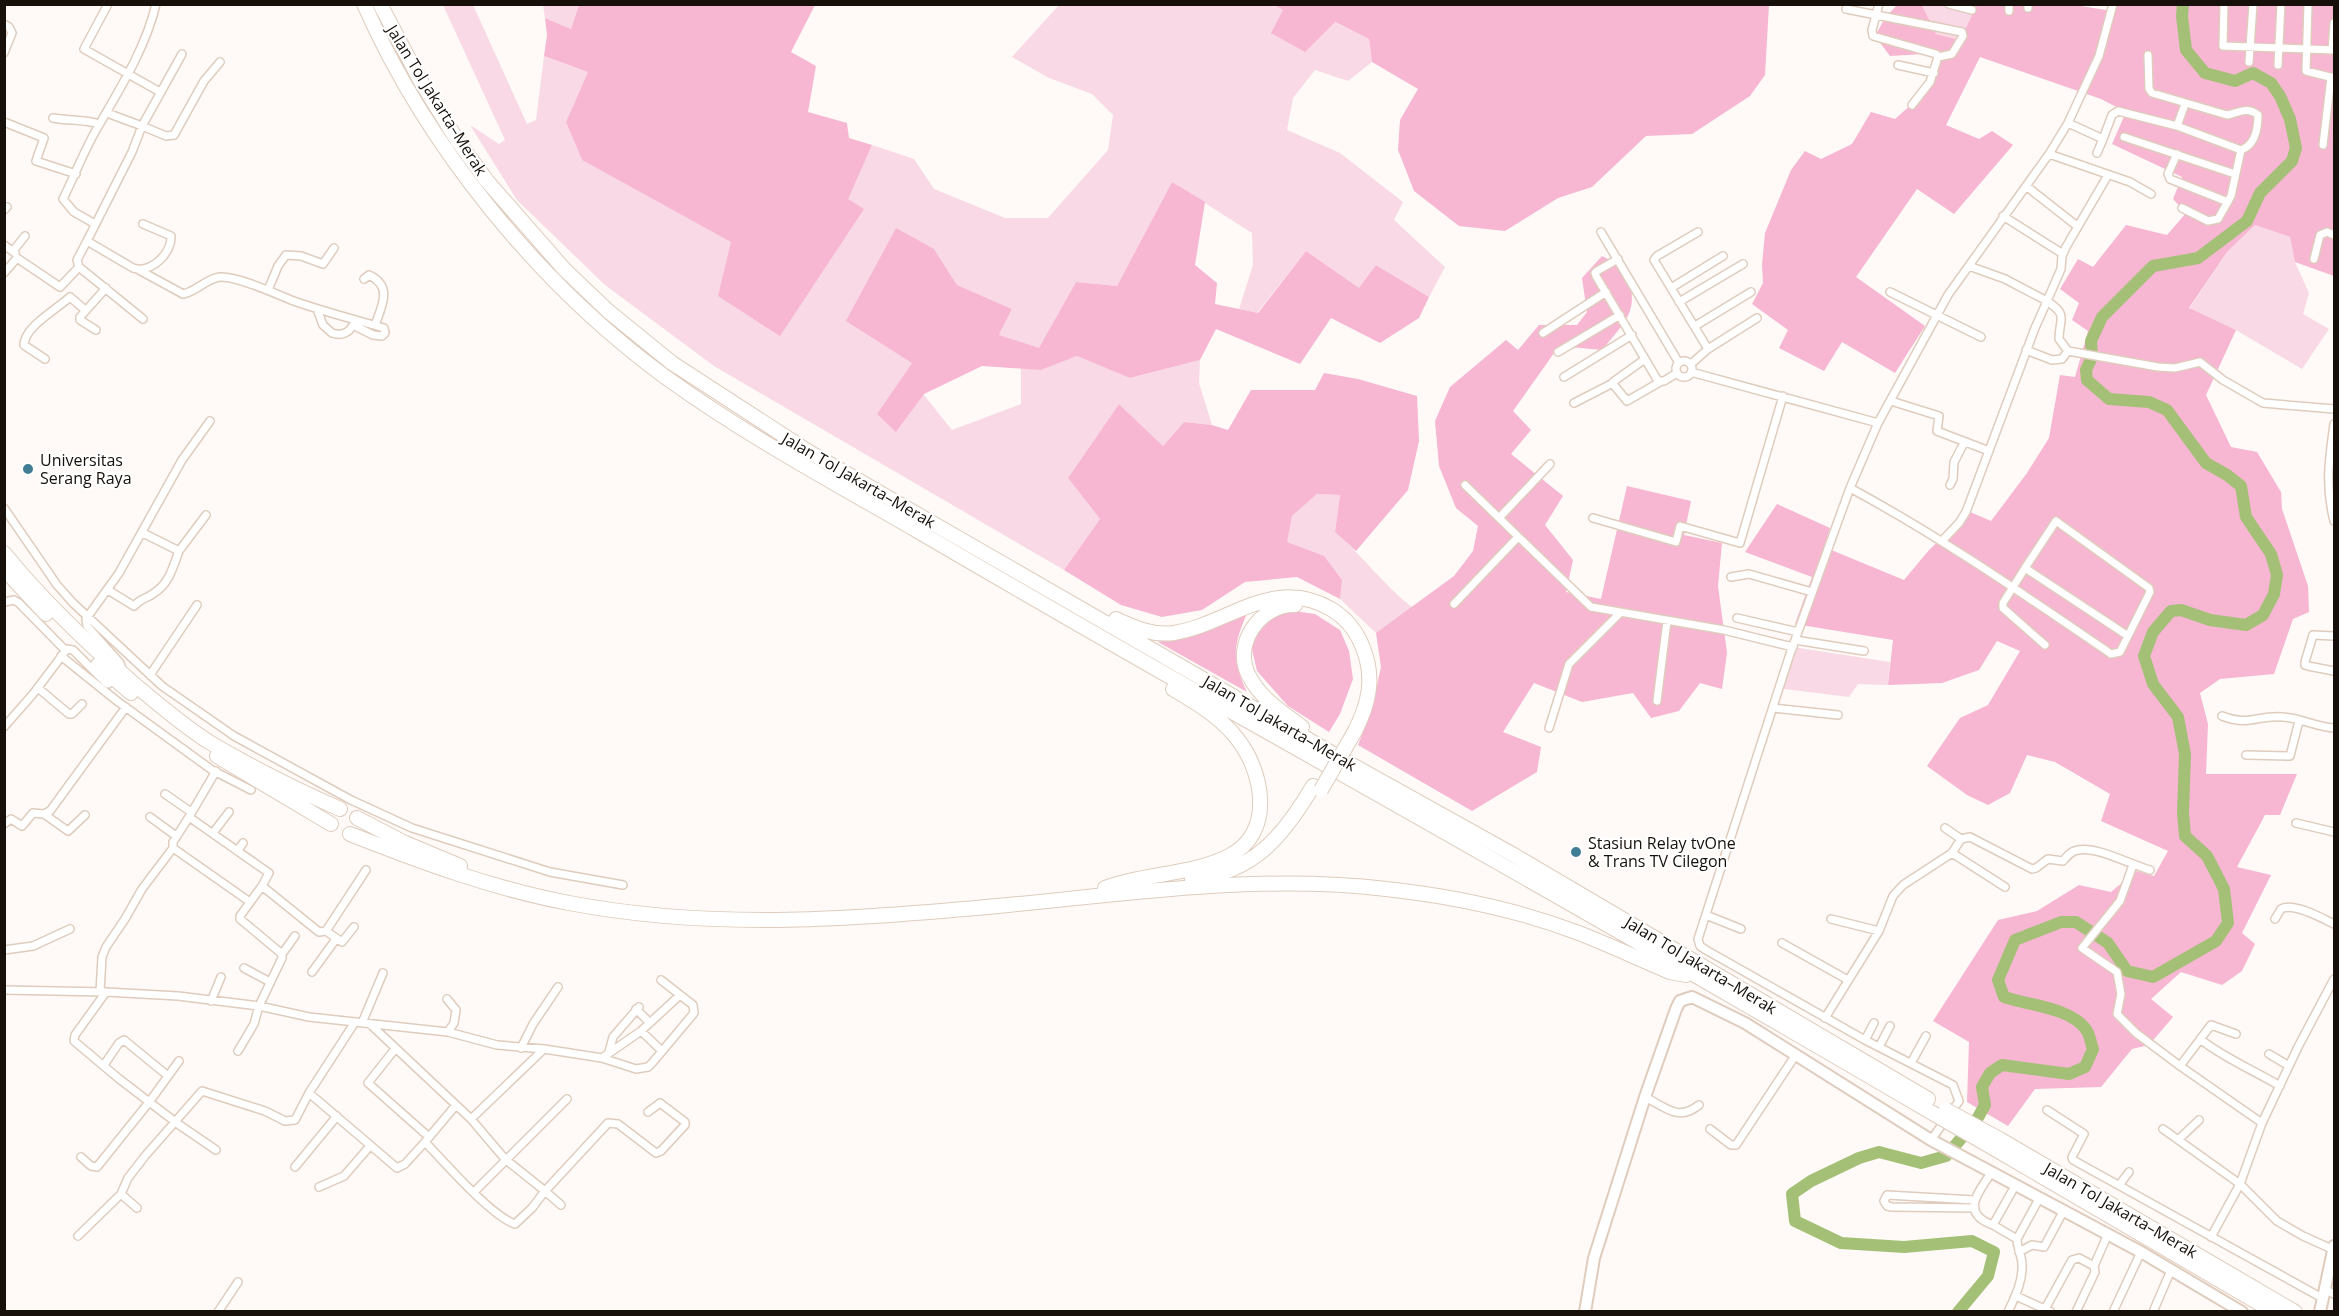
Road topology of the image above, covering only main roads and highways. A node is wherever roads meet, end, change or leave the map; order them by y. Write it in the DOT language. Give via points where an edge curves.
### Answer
graph roads {
  1 [pos="364,4"];
  2 [pos="380,4"];
  3 [pos="4,553"];
  4 [pos="4,569"];
  5 [pos="1047,588"];
  6 [pos="1109,643"];
  7 [pos="1351,729"];
  8 [pos="1354,766"];
  9 [pos="1317,788"];
  10 [pos="340,809"];
  11 [pos="357,818"];
  12 [pos="331,824"];
  13 [pos="350,834"];
  14 [pos="1213,885"];
  15 [pos="1105,888"];
  16 [pos="1691,974"];
  17 [pos="1943,1114"];
  18 [pos="1998,1145"];
  19 [pos="2274,1311"];
  20 [pos="2295,1311"];
  1 -- 6 [label="highway, Jalan Tol Jakarta–Merak" via="406,86 476,192 598,323 662,375 718,413"];
  2 -- 5 [label="highway, Jalan Tol Jakarta–Merak" via="420,80 487,181 564,269 608,311 672,363 809,452"];
  3 -- 10 [label="highway" via="78,634 168,712 209,741"];
  4 -- 12 [label="highway" via="72,641 170,725"];
  5 -- 7 [label="highway" via="1059,588 1134,627 1156,633 1174,633 1207,624 1272,599 1302,598 1324,605 1353,629 1369,667 1367,706"];
  5 -- 8 [label="highway, Jalan Tol Jakarta–Merak"];
  6 -- 15 [label="highway" via="1230,730 1249,756 1261,803 1251,837 1230,855"];
  6 -- 16 [label="highway, Jalan Tol Jakarta–Merak"];
  7 -- 8 [label="highway" via="1363,677 1356,651 1344,631 1324,614 1303,606 1286,605 1262,616 1253,625 1247,641 1245,663 1250,678 1271,705"];
  7 -- 9 [label="highway, bridge"];
  8 -- 17 [label="highway, Jalan Tol Jakarta–Merak" via="1533,866"];
  9 -- 14 [label="highway" via="1302,821 1278,848 1253,867"];
  9 -- 15 [label="highway" via="1278,838 1247,862 1198,878"];
  11 -- 15 [label="highway" via="455,864 513,882 558,894 679,912 843,913"];
  13 -- 14 [label="highway" via="466,877 567,903 722,921 804,921 914,913"];
  14 -- 16 [label="highway" via="1324,884 1453,898 1521,914 1577,932 1676,974"];
  16 -- 17 [label="highway, Jalan Tol Jakarta–Merak"];
  17 -- 18 [label="highway, Jalan Tol Jakarta–Merak, bridge"];
  18 -- 19 [label="highway, Jalan Tol Jakarta–Merak"];
  18 -- 20 [label="highway, Jalan Tol Jakarta–Merak"];
}
